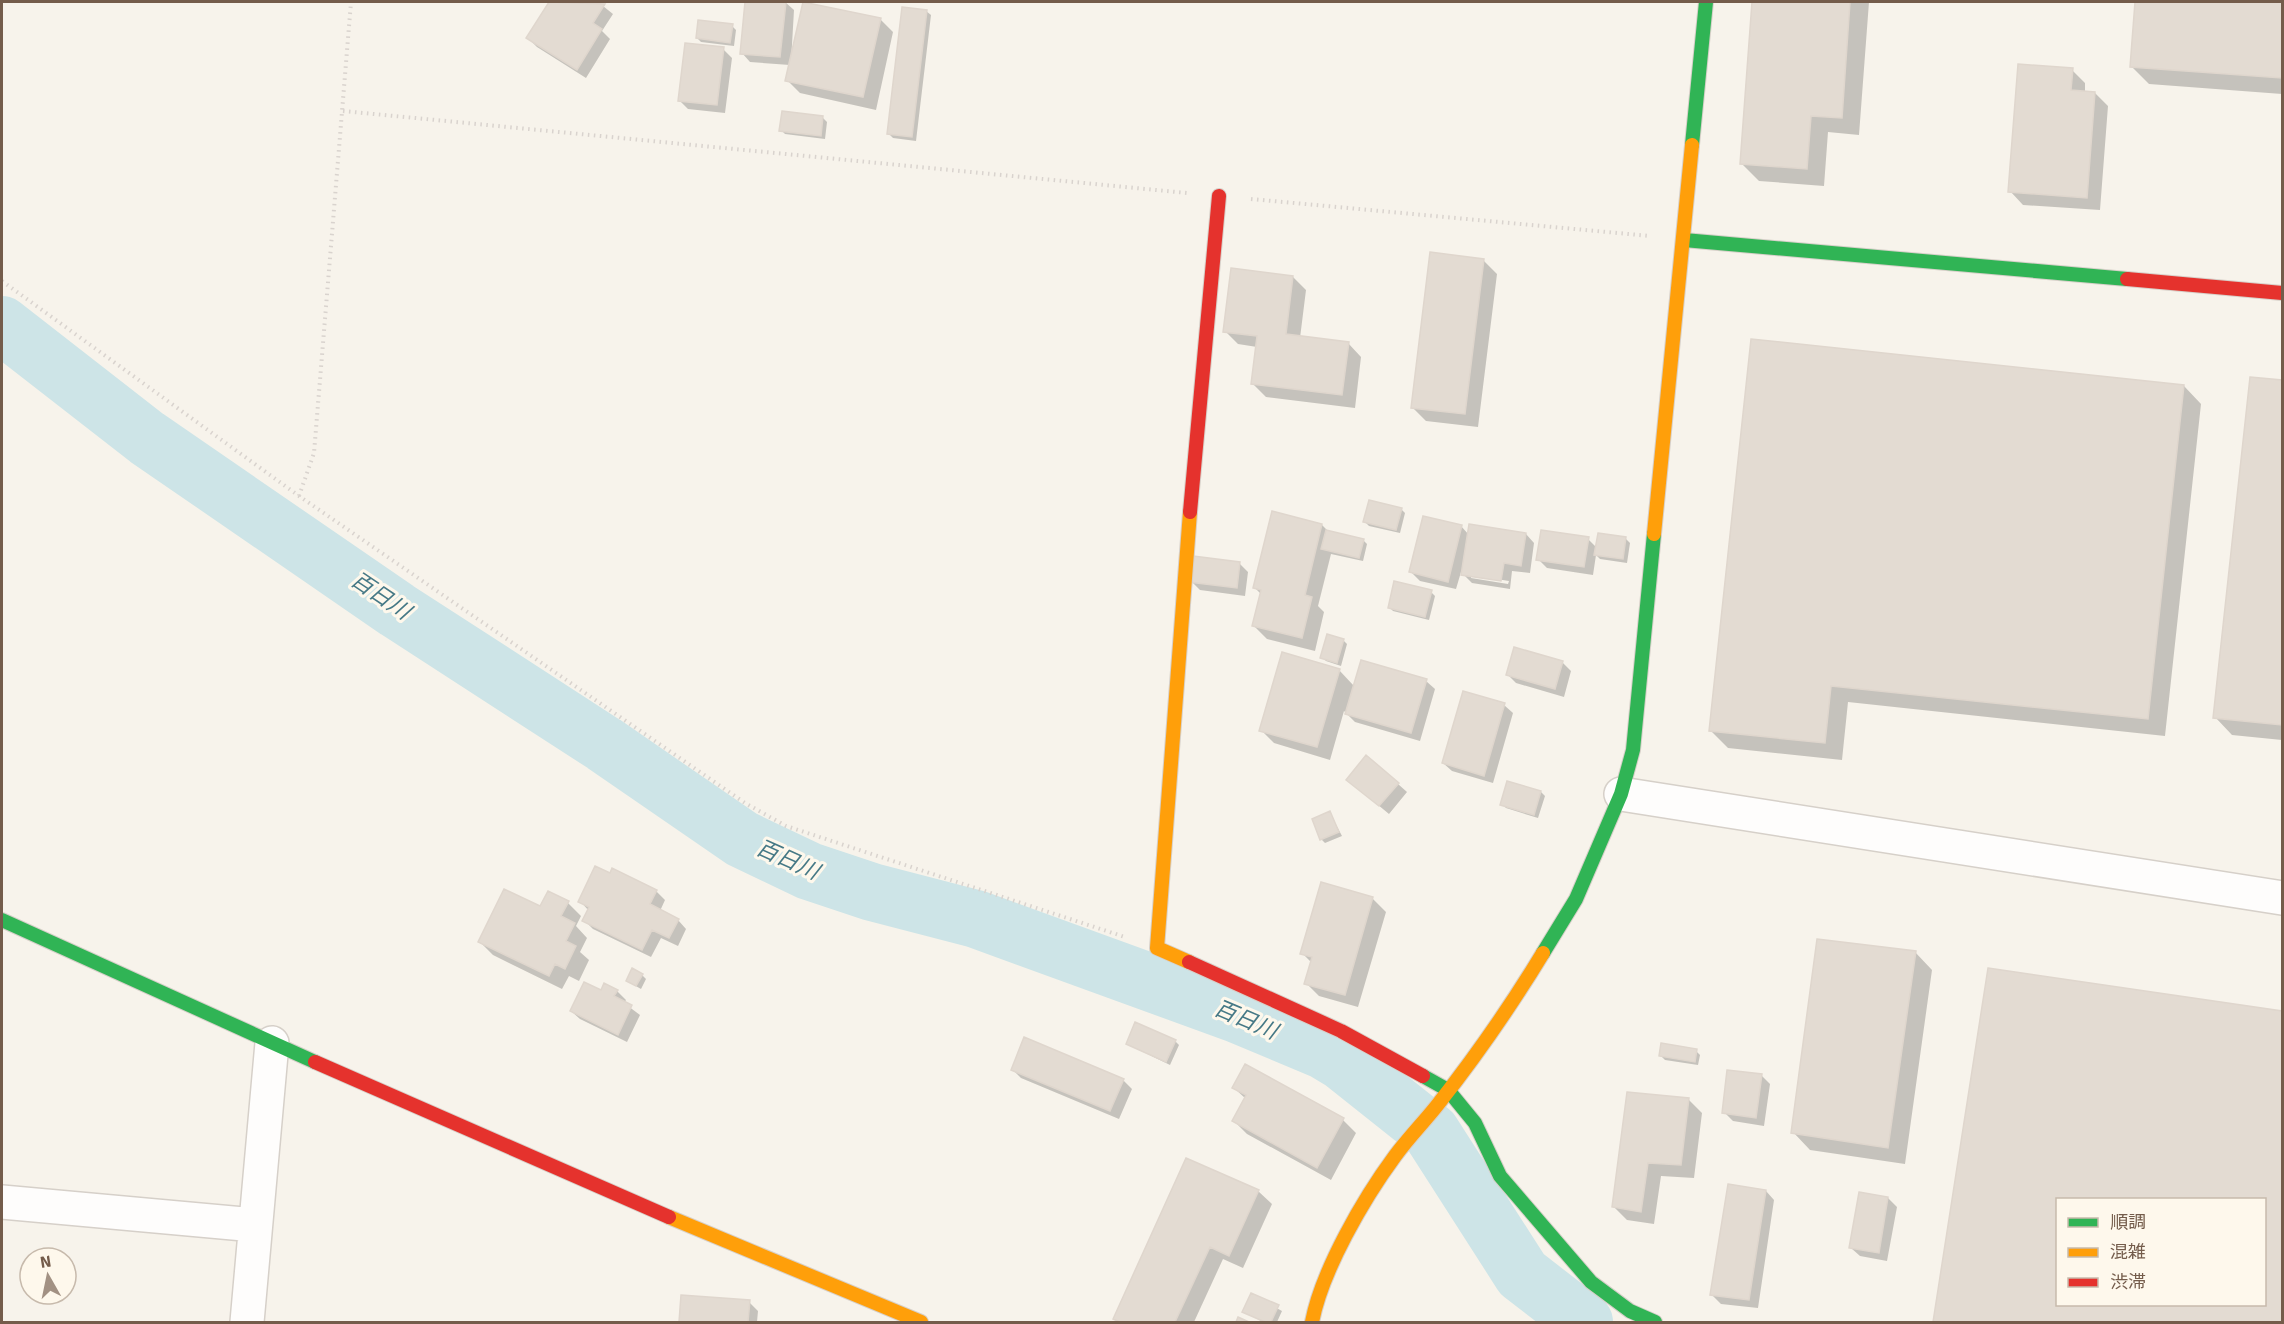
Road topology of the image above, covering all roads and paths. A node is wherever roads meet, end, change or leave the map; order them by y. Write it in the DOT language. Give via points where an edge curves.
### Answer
graph roads {
  1 [pos="351,2"];
  2 [pos="1706,2"];
  3 [pos="343,111"];
  4 [pos="1219,196"];
  5 [pos="1684,240"];
  6 [pos="2,281"];
  7 [pos="2283,293"];
  8 [pos="299,496"];
  9 [pos="1621,794"];
  10 [pos="2283,898"];
  11 [pos="2,920"];
  12 [pos="1157,948"];
  13 [pos="272,1043"];
  14 [pos="1444,1096"];
  15 [pos="2,1202"];
  16 [pos="255,1225"];
  17 [pos="247,1323"];
  18 [pos="921,1323"];
  19 [pos="1312,1323"];
  20 [pos="1655,1323"];
  1 -- 3 [label="path"];
  2 -- 5 [label="street"];
  3 -- 4 [label="path"];
  3 -- 8 [label="path" via="314,453"];
  4 -- 5 [label="path"];
  4 -- 12 [label="street" via="1180,614"];
  5 -- 7 [label="street"];
  5 -- 9 [label="street" via="1633,750"];
  6 -- 8 [label="path"];
  8 -- 12 [label="path" via="735,796 786,826"];
  9 -- 10 [label="street"];
  9 -- 14 [label="street" via="1576,899 1532,971"];
  11 -- 13 [label="street"];
  12 -- 14 [label="street" via="1341,1030"];
  13 -- 16 [label="street"];
  13 -- 18 [label="street"];
  14 -- 19 [label="street" via="1395,1156 1334,1259"];
  14 -- 20 [label="street" via="1475,1124 1500,1176 1591,1282 1630,1311"];
  15 -- 16 [label="street"];
  16 -- 17 [label="street"];
}
